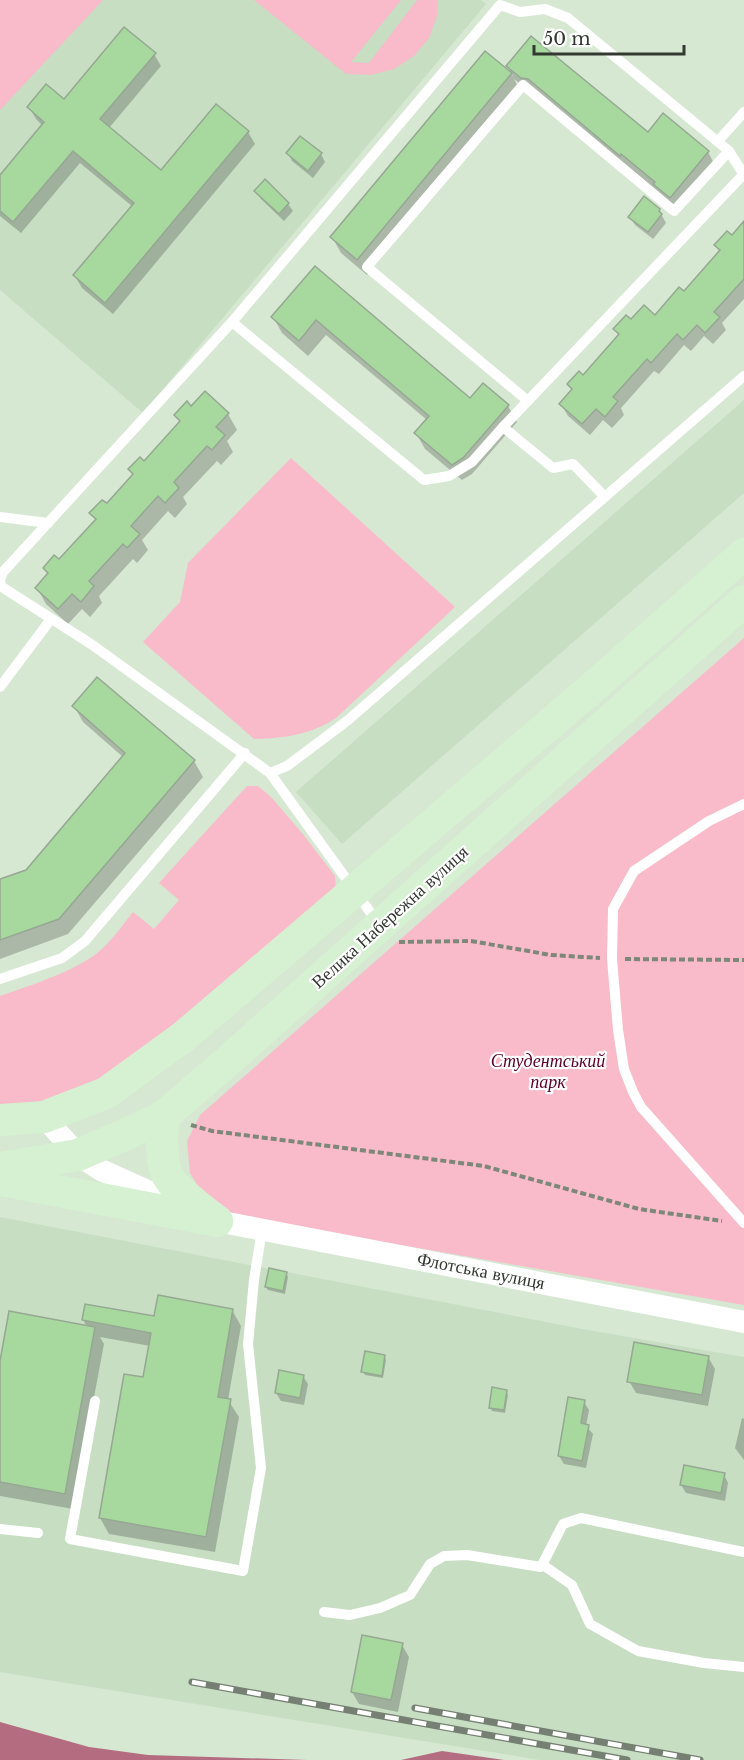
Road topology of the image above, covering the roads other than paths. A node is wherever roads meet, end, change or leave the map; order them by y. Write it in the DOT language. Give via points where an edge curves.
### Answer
graph roads {
  1 [pos="744,112"];
  2 [pos="718,141"];
  3 [pos="729,151"];
  4 [pos="744,175"];
  5 [pos="232,321"];
  6 [pos="744,376"];
  7 [pos="528,401"];
  8 [pos="503,427"];
  9 [pos="605,497"];
  10 [pos="0,517"];
  11 [pos="48,523"];
  12 [pos="744,554"];
  13 [pos="0,580"];
  14 [pos="744,601"];
  15 [pos="51,619"];
  16 [pos="0,687"];
  17 [pos="245,753"];
  18 [pos="270,773"];
  19 [pos="744,804"];
  20 [pos="355,891"];
  21 [pos="371,934"];
  22 [pos="0,980"];
  23 [pos="164,1116"];
  24 [pos="44,1117"];
  25 [pos="0,1120"];
  26 [pos="78,1155"];
  27 [pos="0,1168"];
  28 [pos="0,1180"];
  29 [pos="217,1221"];
  30 [pos="744,1223"];
  31 [pos="262,1230"];
  32 [pos="744,1322"];
  33 [pos="95,1401"];
  34 [pos="0,1529"];
  35 [pos="38,1533"];
  36 [pos="744,1552"];
  37 [pos="543,1564"];
  38 [pos="324,1612"];
  39 [pos="744,1667"];
  1 -- 2 [label="lane"];
  2 -- 3 [label="lane"];
  2 -- 5 [label="lane" via="568,18 545,9 520,12 500,5"];
  3 -- 4 [label="lane"];
  3 -- 7 [label="lane" via="674,211 523,85 368,267"];
  4 -- 7 [label="lane"];
  5 -- 8 [label="lane" via="424,480 449,476 472,462"];
  5 -- 11 [label="lane"];
  6 -- 9 [label="lane"];
  7 -- 8 [label="lane"];
  8 -- 9 [label="lane" via="553,468 573,464"];
  9 -- 18 [label="lane" via="347,721 287,766"];
  10 -- 11 [label="lane"];
  11 -- 13 [label="lane"];
  12 -- 20 [label="street"];
  13 -- 15 [label="lane" via="2,588"];
  14 -- 21 [label="street, Велика Набережна вулиця"];
  15 -- 16 [label="lane"];
  15 -- 17 [label="lane"];
  17 -- 18 [label="lane"];
  17 -- 22 [label="lane" via="85,941 62,957"];
  18 -- 20 [label="lane"];
  19 -- 30 [label="lane" via="709,821 634,871 613,909 612,959 624,1069 633,1092 641,1107"];
  20 -- 21 [label="lane"];
  20 -- 24 [label="street" via="183,1037 106,1093"];
  21 -- 23 [label="street, Велика Набережна вулиця"];
  23 -- 26 [label="street, Велика Набережна вулиця"];
  23 -- 29 [label="street" via="161,1143 168,1176"];
  24 -- 25 [label="street"];
  24 -- 26 [label="street, Флотська вулиця"];
  26 -- 27 [label="street, Велика Набережна вулиця"];
  26 -- 29 [label="street, Флотська вулиця" via="100,1170"];
  28 -- 29 [label="street"];
  29 -- 31 [label="street, Флотська вулиця"];
  31 -- 32 [label="street, Флотська вулиця"];
  31 -- 33 [label="lane" via="248,1344 261,1468 243,1571 70,1539"];
  34 -- 35 [label="lane"];
  36 -- 37 [label="lane" via="581,1518 564,1524"];
  37 -- 38 [label="lane" via="541,1567 466,1555 444,1556 430,1564 410,1595 350,1615"];
  37 -- 39 [label="lane" via="572,1585 590,1624 638,1651"];
}
